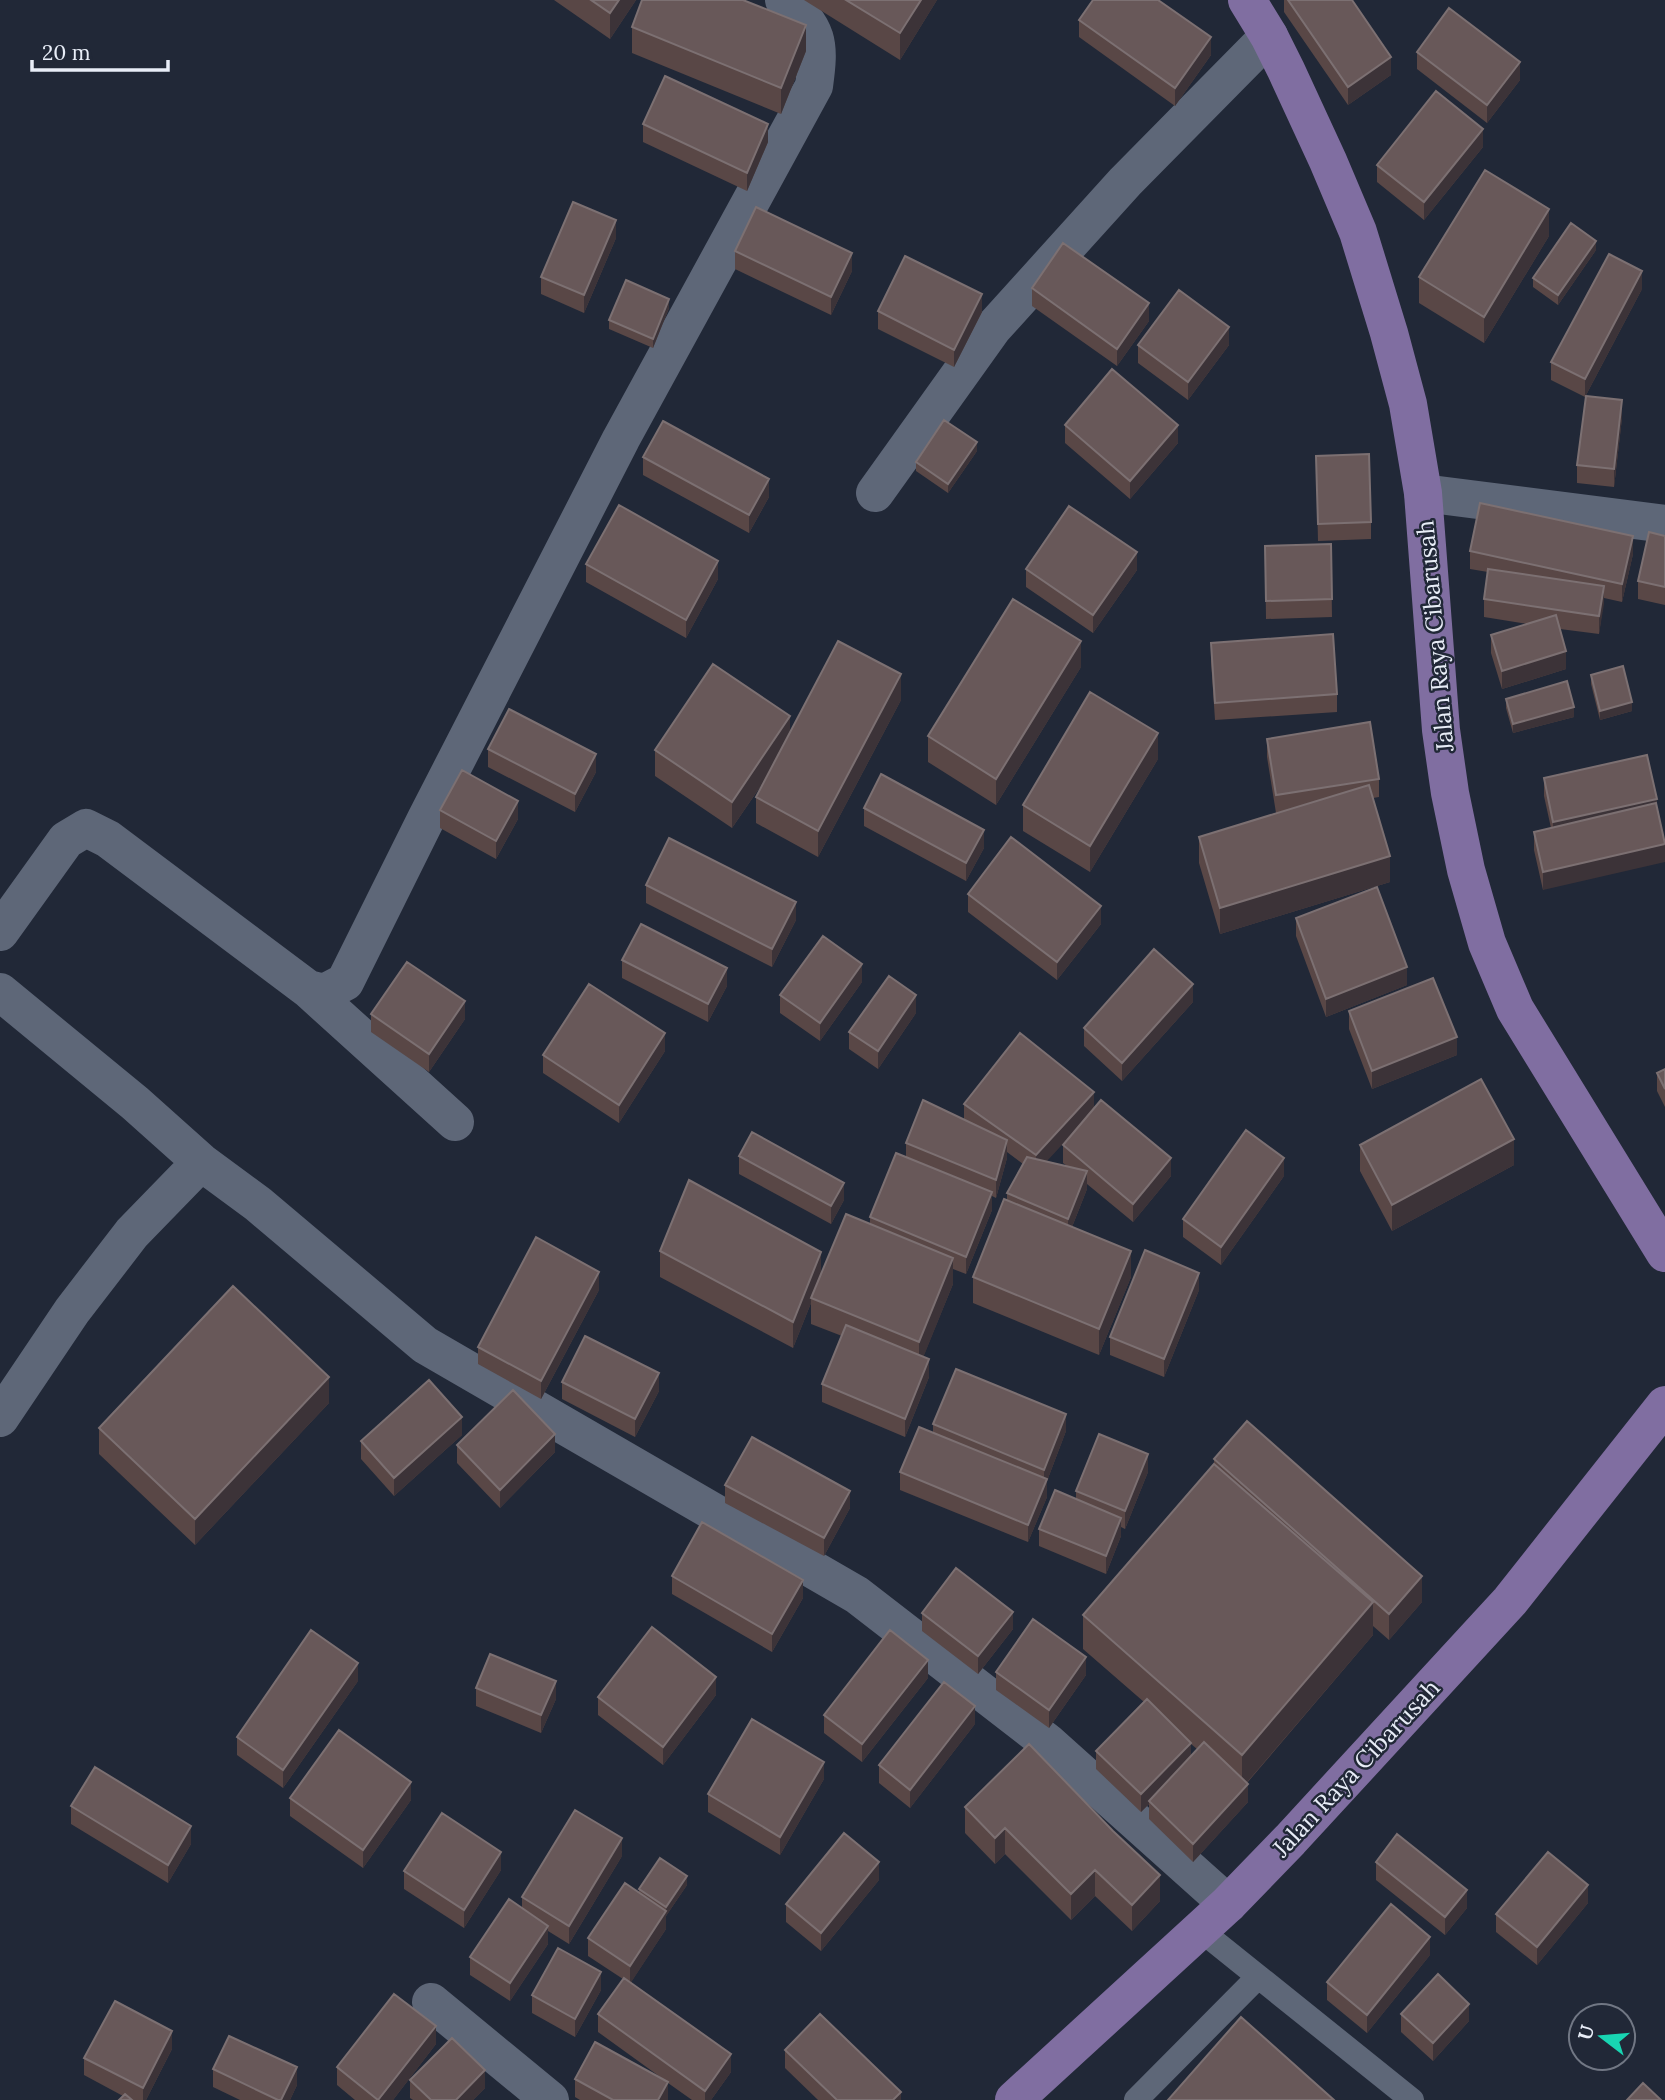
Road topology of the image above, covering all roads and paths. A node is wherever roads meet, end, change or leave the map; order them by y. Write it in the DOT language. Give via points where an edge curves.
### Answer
graph roads {
  1 [pos="784,0"];
  2 [pos="1247,0"];
  3 [pos="1269,36"];
  4 [pos="875,493"];
  5 [pos="1423,494"];
  6 [pos="1665,524"];
  7 [pos="0,932"];
  8 [pos="308,989"];
  9 [pos="0,992"];
  10 [pos="455,1122"];
  11 [pos="201,1162"];
  12 [pos="1665,1253"];
  13 [pos="1665,1405"];
  14 [pos="0,1419"];
  15 [pos="1228,1904"];
  16 [pos="1199,1929"];
  17 [pos="1258,1977"];
  18 [pos="431,2002"];
  19 [pos="550,2100"];
  20 [pos="1014,2100"];
  21 [pos="1136,2100"];
  22 [pos="1412,2100"];
  1 -- 8 [label="street" via="804,17 816,41 814,86 621,439 345,982 324,993"];
  2 -- 3 [label="main road, Jalan Raya Cibarusah"];
  3 -- 4 [label="street" via="1125,182 993,328"];
  3 -- 5 [label="main road, Jalan Raya Cibarusah" via="1358,232 1408,404"];
  5 -- 6 [label="street"];
  5 -- 12 [label="main road, Jalan Raya Cibarusah" via="1450,793 1488,943 1515,1009"];
  7 -- 8 [label="street" via="66,840 86,828 108,839"];
  8 -- 10 [label="street"];
  9 -- 11 [label="street"];
  11 -- 14 [label="street" via="132,1233 72,1311"];
  11 -- 15 [label="street" via="258,1204 425,1345 858,1595 1047,1742"];
  13 -- 15 [label="main road, Jalan Raya Cibarusah" via="1510,1601"];
  15 -- 16 [label="main road, Jalan Raya Cibarusah"];
  16 -- 17 [label="lane"];
  16 -- 20 [label="main road, Jalan Raya Cibarusah"];
  17 -- 21 [label="lane"];
  17 -- 22 [label="lane"];
  18 -- 19 [label="street"];
}
